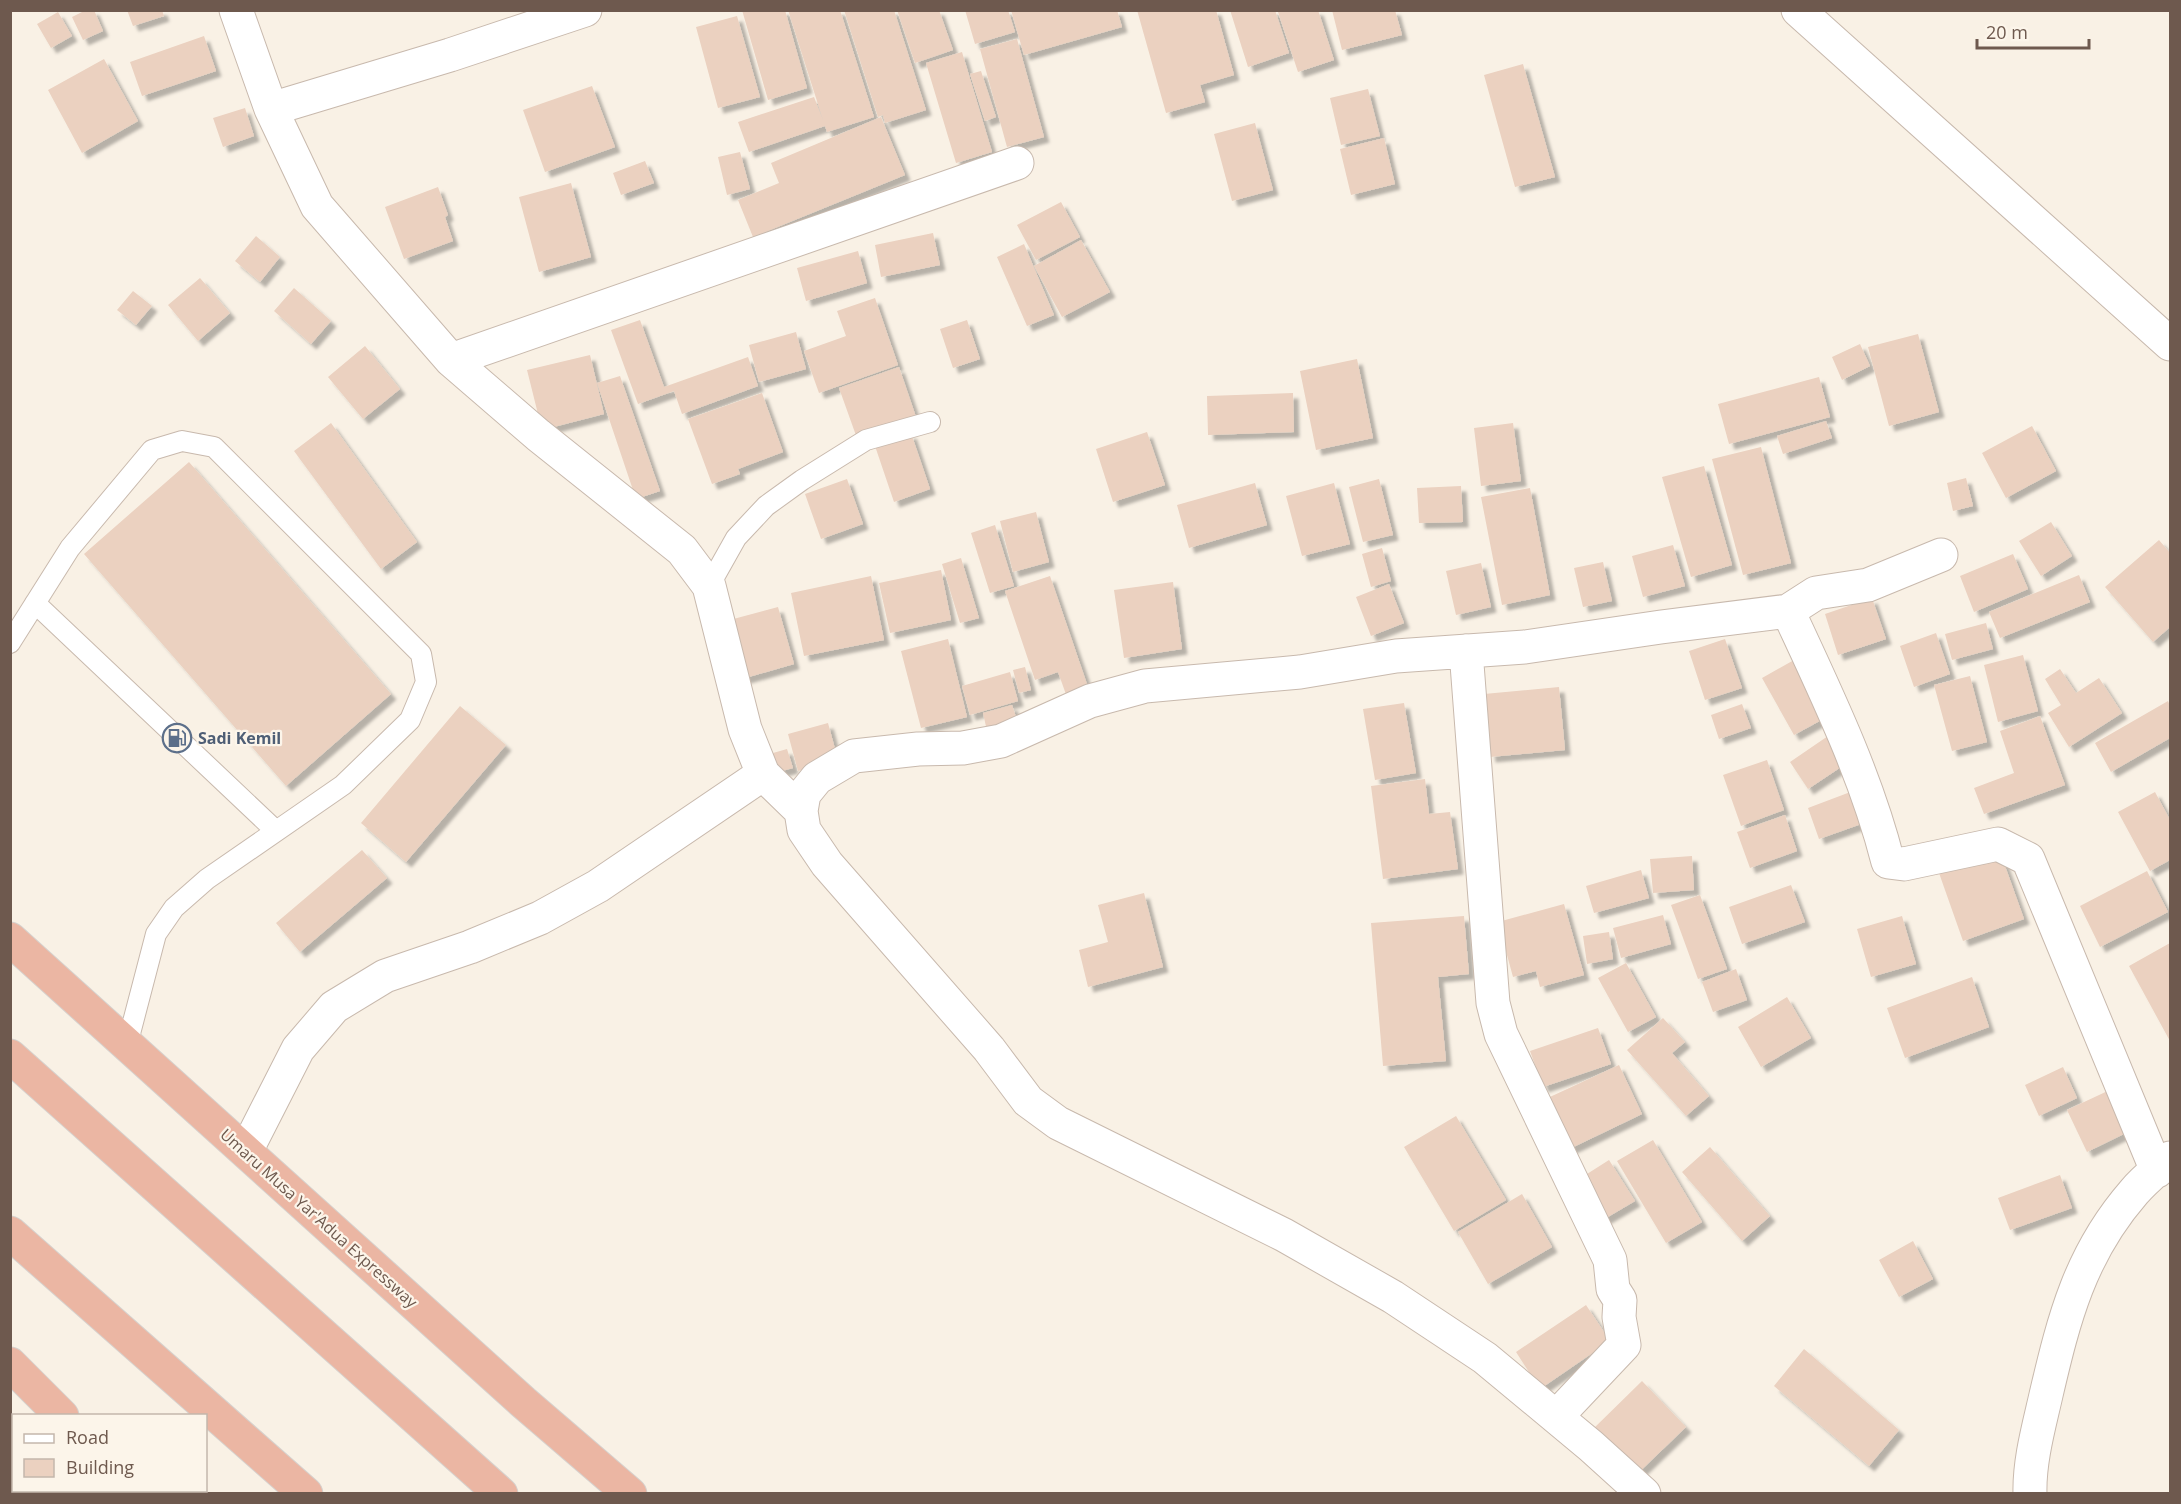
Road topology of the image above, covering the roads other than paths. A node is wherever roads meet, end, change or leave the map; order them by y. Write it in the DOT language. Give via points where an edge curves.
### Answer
graph roads {
  1 [pos="236,10"];
  2 [pos="585,10"];
  3 [pos="1798,10"];
  4 [pos="271,109"];
  5 [pos="1017,164"];
  6 [pos="2170,344"];
  7 [pos="451,360"];
  8 [pos="930,422"];
  9 [pos="1941,555"];
  10 [pos="709,586"];
  11 [pos="35,603"];
  12 [pos="1788,611"];
  13 [pos="10,643"];
  14 [pos="1466,651"];
  15 [pos="763,774"];
  16 [pos="801,811"];
  17 [pos="276,831"];
  18 [pos="10,939"];
  19 [pos="127,1045"];
  20 [pos="16,1058"];
  21 [pos="246,1151"];
  22 [pos="2164,1165"];
  23 [pos="10,1233"];
  24 [pos="10,1364"];
  25 [pos="60,1414"];
  26 [pos="1556,1417"];
  27 [pos="306,1494"];
  28 [pos="501,1494"];
  29 [pos="630,1494"];
  30 [pos="1644,1494"];
  31 [pos="2030,1494"];
  1 -- 4 [label="street"];
  2 -- 4 [label="street"];
  3 -- 6 [label="street"];
  4 -- 7 [label="street" via="317,206"];
  5 -- 7 [label="street"];
  7 -- 10 [label="street" via="682,550"];
  8 -- 10 [label="lane" via="866,440 766,506 736,538"];
  9 -- 12 [label="street" via="1868,585 1815,593"];
  10 -- 15 [label="street" via="745,729"];
  11 -- 13 [label="lane"];
  11 -- 17 [label="lane"];
  11 -- 17 [label="lane" via="70,548 152,450 182,441 214,447 421,654 426,682 410,720 343,784"];
  12 -- 14 [label="street" via="1525,647"];
  12 -- 22 [label="street" via="1839,721 1888,862 1904,864 1998,844 2028,860"];
  14 -- 16 [label="street" via="1145,686 1090,701 1001,741 963,748 918,748 854,756 817,778 804,794"];
  14 -- 26 [label="street" via="1493,1004 1501,1034 1610,1260 1613,1289 1620,1300 1624,1345"];
  15 -- 16 [label="street"];
  15 -- 21 [label="street" via="598,886 540,918 385,976 334,1007 298,1049"];
  16 -- 26 [label="street" via="804,830 827,864 989,1049 1028,1101 1058,1123 1284,1235 1393,1298 1485,1358"];
  17 -- 19 [label="lane" via="207,879 168,916 156,934"];
  18 -- 19 [label="highway, Umaru Musa Yar'Adua Expressway"];
  19 -- 21 [label="highway, Umaru Musa Yar'Adua Expressway"];
  20 -- 28 [label="highway"];
  21 -- 29 [label="highway, Umaru Musa Yar'Adua Expressway"];
  22 -- 31 [label="street" via="2134,1191 2103,1233 2082,1271 2060,1336 2039,1426"];
  23 -- 27 [label="highway"];
  24 -- 25 [label="highway"];
  26 -- 30 [label="street"];
}
